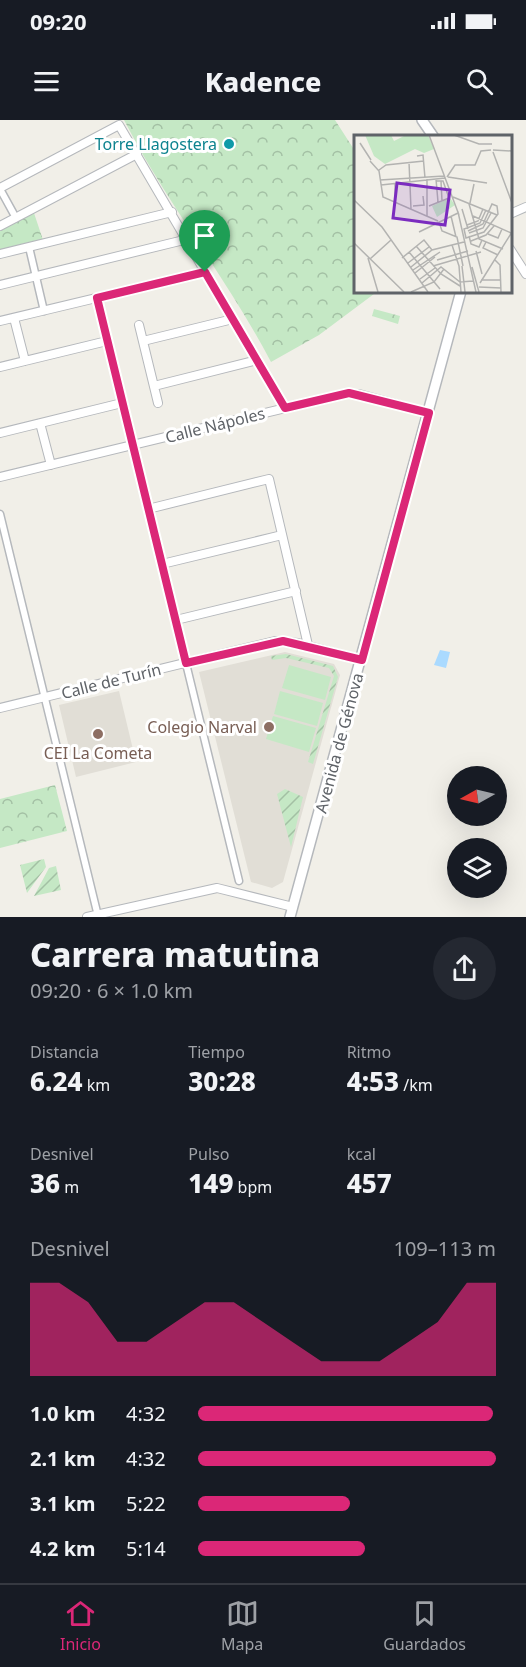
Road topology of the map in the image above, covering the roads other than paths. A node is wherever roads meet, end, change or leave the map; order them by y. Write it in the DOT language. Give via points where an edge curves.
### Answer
graph roads {
  1 [pos="422,120"];
  2 [pos="432,135"];
  3 [pos="137,154"];
  4 [pos="0,189"];
  5 [pos="526,207"];
  6 [pos="172,212"];
  7 [pos="511,214"];
  8 [pos="16,218"];
  9 [pos="0,226"];
  10 [pos="188,239"];
  11 [pos="28,247"];
  12 [pos="511,251"];
  13 [pos="0,254"];
  14 [pos="205,272"];
  15 [pos="526,274"];
  16 [pos="36,276"];
  17 [pos="0,285"];
  18 [pos="461,292"];
  19 [pos="97,298"];
  20 [pos="44,311"];
  21 [pos="15,318"];
  22 [pos="233,319"];
  23 [pos="0,321"];
  24 [pos="140,325"];
  25 [pos="107,341"];
  26 [pos="143,341"];
  27 [pos="257,360"];
  28 [pos="25,361"];
  29 [pos="0,367"];
  30 [pos="154,386"];
  31 [pos="122,403"];
  32 [pos="158,403"];
  33 [pos="285,408"];
  34 [pos="429,413"];
  35 [pos="40,423"];
  36 [pos="0,433"];
  37 [pos="133,445"];
  38 [pos="51,465"];
  39 [pos="0,477"];
  40 [pos="148,509"];
  41 [pos="0,513"];
  42 [pos="282,535"];
  43 [pos="162,564"];
  44 [pos="296,591"];
  45 [pos="176,620"];
  46 [pos="308,645"];
  47 [pos="362,660"];
  48 [pos="186,663"];
  49 [pos="44,697"];
  50 [pos="0,708"];
  51 [pos="239,881"];
  52 [pos="292,912"];
  53 [pos="98,916"];
  54 [pos="87,917"];
  1 -- 2 [label="street"];
  3 -- 4 [label="street" via="119,125"];
  3 -- 6 [label="street"];
  3 -- 8 [label="street"];
  4 -- 8 [label="street"];
  5 -- 7 [label="street"];
  6 -- 10 [label="street"];
  6 -- 11 [label="street"];
  8 -- 9 [label="street"];
  10 -- 14 [label="street"];
  10 -- 16 [label="street"];
  11 -- 13 [label="street"];
  11 -- 16 [label="street"];
  12 -- 15 [label="street"];
  14 -- 19 [label="street"];
  14 -- 22 [label="street"];
  16 -- 17 [label="street"];
  16 -- 20 [label="street"];
  18 -- 34 [label="street, Avenida de Génova"];
  19 -- 20 [label="street"];
  19 -- 25 [label="street"];
  20 -- 21 [label="street"];
  21 -- 23 [label="street"];
  21 -- 28 [label="street"];
  22 -- 26 [label="street"];
  22 -- 27 [label="street"];
  24 -- 26 [label="street"];
  25 -- 28 [label="street"];
  25 -- 31 [label="street"];
  26 -- 30 [label="street"];
  27 -- 30 [label="street"];
  27 -- 33 [label="street"];
  28 -- 29 [label="street"];
  30 -- 32 [label="street"];
  31 -- 35 [label="street"];
  31 -- 37 [label="street"];
  33 -- 34 [label="street, Calle Nápoles" via="349,393"];
  33 -- 37 [label="street, Calle Nápoles"];
  34 -- 47 [label="street, Avenida de Génova"];
  35 -- 36 [label="street"];
  35 -- 38 [label="street"];
  37 -- 38 [label="street, Calle Nápoles"];
  37 -- 40 [label="street"];
  38 -- 39 [label="street, Calle Nápoles"];
  40 -- 42 [label="street" via="269,479"];
  40 -- 43 [label="street"];
  41 -- 49 [label="street"];
  42 -- 43 [label="street"];
  42 -- 44 [label="street"];
  43 -- 45 [label="street"];
  44 -- 45 [label="street"];
  44 -- 46 [label="street"];
  45 -- 48 [label="street"];
  46 -- 47 [label="street, Calle de Turín"];
  46 -- 48 [label="street, Calle de Turín" via="275,641"];
  47 -- 52 [label="street, Avenida de Génova"];
  48 -- 49 [label="street, Calle de Turín"];
  48 -- 51 [label="street"];
  49 -- 50 [label="street, Calle de Turín"];
  49 -- 53 [label="street"];
  52 -- 53 [label="street" via="217,888"];
  53 -- 54 [label="street"];
}
